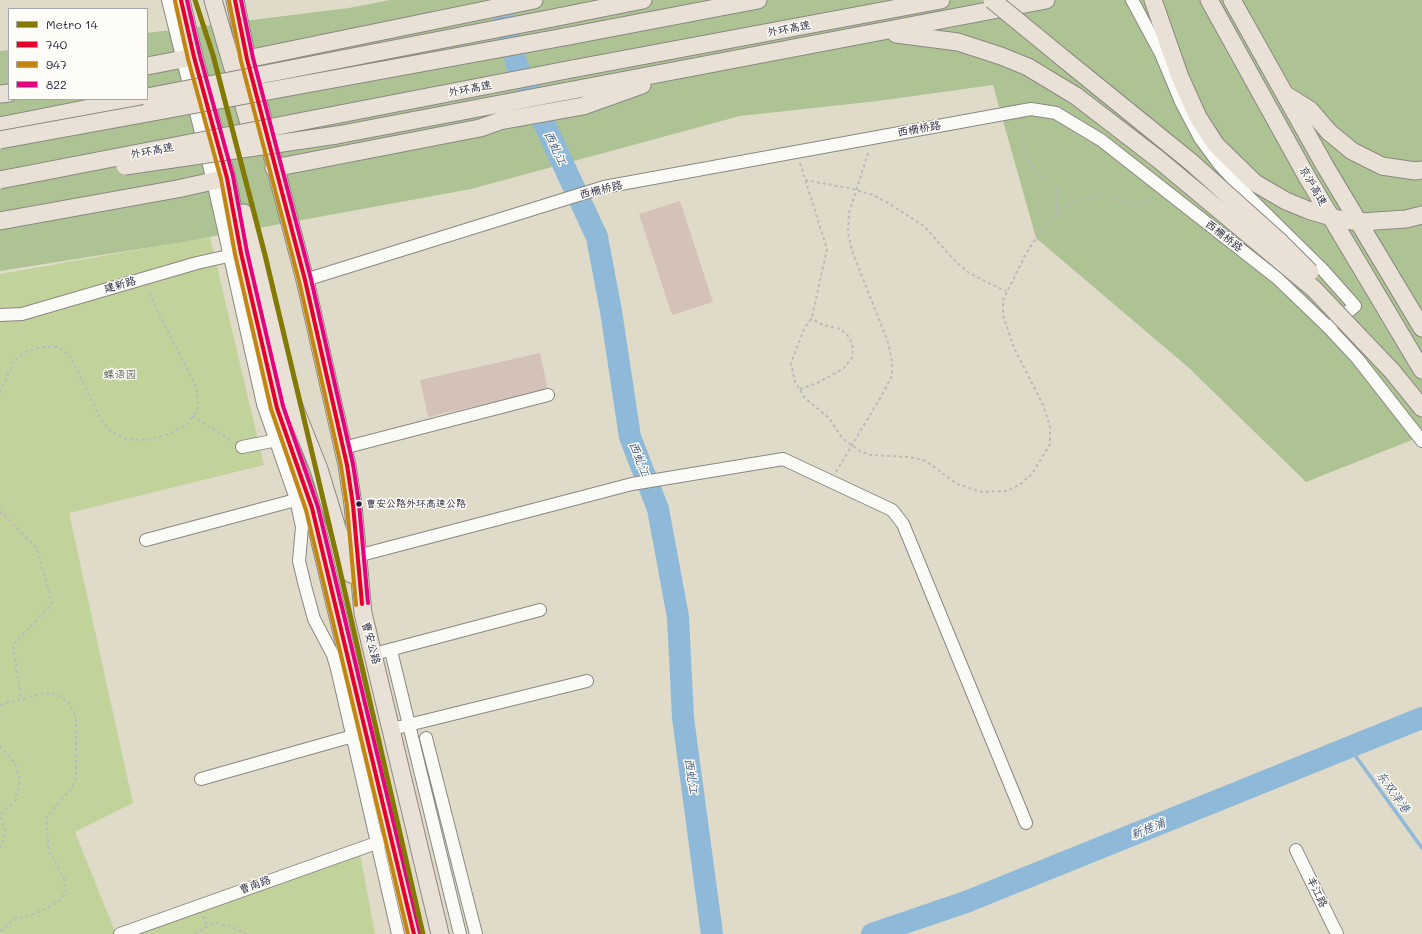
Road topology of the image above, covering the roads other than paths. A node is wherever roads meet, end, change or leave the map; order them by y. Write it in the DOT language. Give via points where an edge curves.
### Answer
graph roads {
  1 [pos="168,0"];
  2 [pos="181,0"];
  3 [pos="213,0"];
  4 [pos="235,0"];
  5 [pos="534,0"];
  6 [pos="643,0"];
  7 [pos="758,0"];
  8 [pos="941,0"];
  9 [pos="992,0"];
  10 [pos="1046,0"];
  11 [pos="1132,0"];
  12 [pos="1153,0"];
  13 [pos="1209,0"];
  14 [pos="1232,0"];
  15 [pos="868,34"];
  16 [pos="188,58"];
  17 [pos="246,59"];
  18 [pos="148,66"];
  19 [pos="696,66"];
  20 [pos="1284,94"];
  21 [pos="148,97"];
  22 [pos="240,97"];
  23 [pos="130,100"];
  24 [pos="0,126"];
  25 [pos="0,140"];
  26 [pos="230,159"];
  27 [pos="274,168"];
  28 [pos="1422,170"];
  29 [pos="220,180"];
  30 [pos="0,181"];
  31 [pos="1422,215"];
  32 [pos="0,221"];
  33 [pos="235,254"];
  34 [pos="305,280"];
  35 [pos="0,315"];
  36 [pos="1328,327"];
  37 [pos="1422,328"];
  38 [pos="1422,370"];
  39 [pos="548,395"];
  40 [pos="1422,404"];
  41 [pos="1422,408"];
  42 [pos="281,439"];
  43 [pos="1422,440"];
  44 [pos="242,447"];
  45 [pos="343,448"];
  46 [pos="302,498"];
  47 [pos="146,540"];
  48 [pos="357,556"];
  49 [pos="540,610"];
  50 [pos="363,613"];
  51 [pos="391,651"];
  52 [pos="374,654"];
  53 [pos="587,681"];
  54 [pos="409,725"];
  55 [pos="392,729"];
  56 [pos="359,734"];
  57 [pos="426,738"];
  58 [pos="202,779"];
  59 [pos="1026,822"];
  60 [pos="449,828"];
  61 [pos="435,831"];
  62 [pos="417,835"];
  63 [pos="384,840"];
  64 [pos="1296,850"];
  65 [pos="120,934"];
  66 [pos="398,934"];
  67 [pos="414,934"];
  68 [pos="440,934"];
  69 [pos="460,934"];
  70 [pos="476,934"];
  71 [pos="1337,934"];
  1 -- 16 [label="street"];
  2 -- 16 [label="highway"];
  3 -- 22 [label="highway"];
  4 -- 17 [label="highway, 曹安公路"];
  5 -- 17 [label="highway"];
  6 -- 21 [label="highway, bridge"];
  7 -- 25 [label="highway, bridge"];
  8 -- 30 [label="highway, 外环高速, bridge"];
  9 -- 40 [label="highway, bridge" via="1185,158 1278,240 1360,325"];
  10 -- 15 [label="highway"];
  11 -- 36 [label="street" via="1161,54 1181,102 1200,138 1248,198 1323,270 1355,306"];
  12 -- 31 [label="highway" via="1180,77 1198,117 1216,145 1255,183 1286,201 1338,219 1366,222"];
  13 -- 38 [label="highway, 京沪高速" via="1307,177"];
  14 -- 20 [label="highway, 京沪高速"];
  15 -- 19 [label="highway"];
  15 -- 41 [label="highway, bridge" via="936,38 980,48 1028,67 1076,96 1158,159 1314,289 1382,360"];
  16 -- 18 [label="highway"];
  16 -- 26 [label="highway" via="207,74 221,115"];
  16 -- 29 [label="highway"];
  17 -- 22 [label="highway"];
  17 -- 27 [label="highway, 曹安公路"];
  19 -- 27 [label="highway" via="583,106"];
  19 -- 30 [label="highway, bridge" via="337,135 151,163"];
  20 -- 28 [label="highway" via="1310,110 1329,132 1352,151 1382,166"];
  20 -- 37 [label="highway, 京沪高速"];
  22 -- 26 [label="highway"];
  22 -- 27 [label="highway" via="256,144"];
  23 -- 24 [label="highway"];
  26 -- 29 [label="highway"];
  26 -- 50 [label="highway" via="291,399 319,469"];
  27 -- 34 [label="highway, 曹安公路"];
  29 -- 32 [label="highway"];
  29 -- 33 [label="highway"];
  33 -- 35 [label="street, 建新路" via="22,314"];
  33 -- 42 [label="highway" via="277,408"];
  34 -- 36 [label="street, 西栅桥路" via="604,187 1031,109 1056,113 1101,140 1277,278"];
  34 -- 45 [label="highway, 曹安公路"];
  36 -- 43 [label="street, 西栅桥路" via="1357,358"];
  39 -- 45 [label="street"];
  42 -- 44 [label="street"];
  42 -- 46 [label="highway"];
  45 -- 48 [label="highway, 曹安公路" via="353,505"];
  46 -- 47 [label="street"];
  46 -- 56 [label="highway"];
  46 -- 56 [label="street" via="299,561 314,620 333,655"];
  48 -- 50 [label="highway, 曹安公路"];
  48 -- 59 [label="street" via="632,484 783,459 892,510 903,524"];
  49 -- 51 [label="street"];
  50 -- 52 [label="highway, 曹安公路"];
  51 -- 52 [label="street"];
  51 -- 54 [label="street"];
  52 -- 55 [label="highway, 曹安公路"];
  53 -- 54 [label="street"];
  54 -- 55 [label="street"];
  54 -- 61 [label="street"];
  55 -- 62 [label="highway, 曹安公路"];
  56 -- 58 [label="street"];
  56 -- 63 [label="highway"];
  57 -- 60 [label="street"];
  60 -- 61 [label="street"];
  60 -- 70 [label="street"];
  61 -- 62 [label="street"];
  61 -- 69 [label="street"];
  62 -- 68 [label="highway, 曹安公路"];
  63 -- 65 [label="street, 曹南路"];
  63 -- 66 [label="street"];
  63 -- 67 [label="highway"];
  64 -- 71 [label="street, 丰江路"];
}
